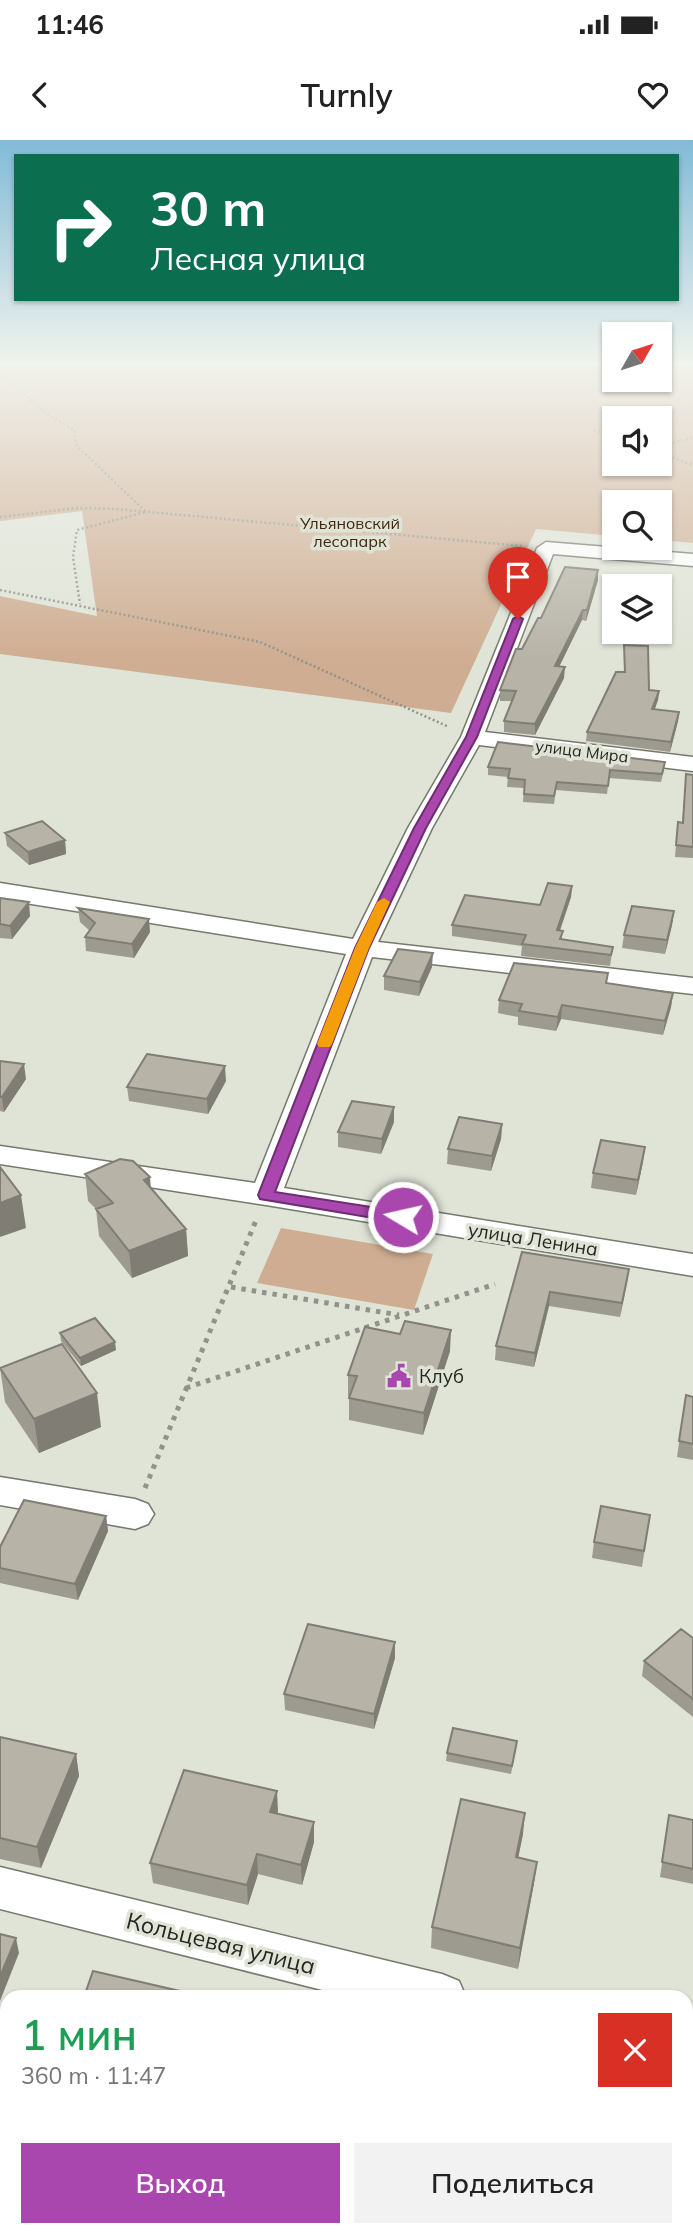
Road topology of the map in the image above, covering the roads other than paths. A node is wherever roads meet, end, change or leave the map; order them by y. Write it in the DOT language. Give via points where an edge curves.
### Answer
graph roads {
  1 [pos="693,560"];
  2 [pos="472,737"];
  3 [pos="693,764"];
  4 [pos="0,891"];
  5 [pos="362,948"];
  6 [pos="693,986"];
  7 [pos="0,1155"];
  8 [pos="266,1195"];
  9 [pos="693,1265"];
  10 [pos="0,1491"];
  11 [pos="135,1514"];
  12 [pos="0,1888"];
  13 [pos="414,1990"];
  1 -- 2 [label="street" via="545,548"];
  2 -- 3 [label="street, улица Мира"];
  2 -- 5 [label="street" via="420,828"];
  4 -- 5 [label="street"];
  5 -- 6 [label="street"];
  5 -- 8 [label="street"];
  7 -- 8 [label="street, улица Ленина"];
  8 -- 9 [label="street, улица Ленина"];
  10 -- 11 [label="street"];
  12 -- 13 [label="street, Кольцевая улица"];
}
